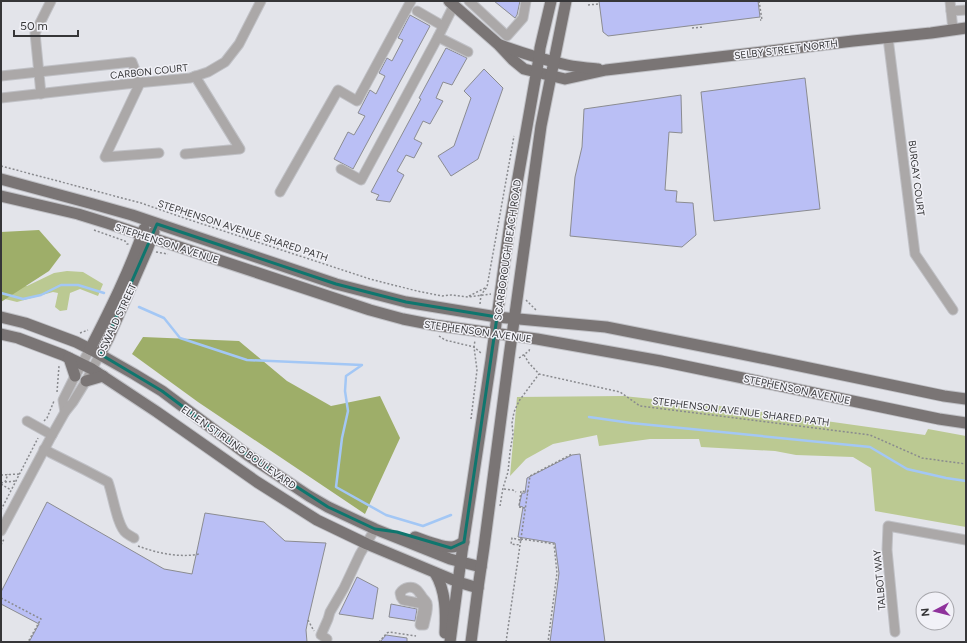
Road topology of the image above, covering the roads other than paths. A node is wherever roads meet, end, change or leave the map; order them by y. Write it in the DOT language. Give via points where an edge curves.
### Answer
graph roads {
  1 [pos="51,1"];
  2 [pos="261,1"];
  3 [pos="411,1"];
  4 [pos="469,1"];
  5 [pos="526,1"];
  6 [pos="551,1"];
  7 [pos="566,1"];
  8 [pos="950,1"];
  9 [pos="451,3"];
  10 [pos="966,10"];
  11 [pos="417,11"];
  12 [pos="951,11"];
  13 [pos="444,26"];
  14 [pos="966,28"];
  15 [pos="953,30"];
  16 [pos="438,37"];
  17 [pos="888,38"];
  18 [pos="498,44"];
  19 [pos="468,52"];
  20 [pos="539,58"];
  21 [pos="555,62"];
  22 [pos="606,70"];
  23 [pos="39,72"];
  24 [pos="537,73"];
  25 [pos="1,76"];
  26 [pos="195,76"];
  27 [pos="552,76"];
  28 [pos="140,83"];
  29 [pos="41,94"];
  30 [pos="1,98"];
  31 [pos="159,153"];
  32 [pos="185,154"];
  33 [pos="341,169"];
  34 [pos="1,179"];
  35 [pos="280,192"];
  36 [pos="1,196"];
  37 [pos="152,222"];
  38 [pos="147,236"];
  39 [pos="953,310"];
  40 [pos="1,317"];
  41 [pos="497,317"];
  42 [pos="515,319"];
  43 [pos="1,334"];
  44 [pos="494,334"];
  45 [pos="512,336"];
  46 [pos="90,349"];
  47 [pos="100,354"];
  48 [pos="69,358"];
  49 [pos="82,364"];
  50 [pos="92,369"];
  51 [pos="75,376"];
  52 [pos="103,376"];
  53 [pos="86,381"];
  54 [pos="966,399"];
  55 [pos="64,412"];
  56 [pos="27,421"];
  57 [pos="966,423"];
  58 [pos="52,435"];
  59 [pos="44,449"];
  60 [pos="375,529"];
  61 [pos="1,531"];
  62 [pos="966,540"];
  63 [pos="136,542"];
  64 [pos="464,542"];
  65 [pos="367,544"];
  66 [pos="461,562"];
  67 [pos="481,567"];
  68 [pos="435,573"];
  69 [pos="458,582"];
  70 [pos="478,588"];
  71 [pos="895,632"];
  72 [pos="326,642"];
  73 [pos="444,642"];
  74 [pos="450,642"];
  75 [pos="471,642"];
  1 -- 23 [label="street" via="35,33"];
  2 -- 26 [label="street, CARBON COURT" via="239,44 225,62"];
  3 -- 35 [label="street" via="357,101 338,90"];
  4 -- 5 [label="street" via="507,36 523,18"];
  6 -- 20 [label="main road, SCARBOROUGH BEACH ROAD"];
  7 -- 21 [label="main road, SCARBOROUGH BEACH ROAD"];
  8 -- 12 [label="street"];
  9 -- 13 [label="street"];
  9 -- 18 [label="main road"];
  10 -- 12 [label="street"];
  11 -- 13 [label="street"];
  12 -- 15 [label="street"];
  13 -- 16 [label="street"];
  14 -- 15 [label="main road, SELBY STREET NORTH"];
  15 -- 17 [label="main road, SELBY STREET NORTH"];
  16 -- 19 [label="street"];
  16 -- 33 [label="street" via="361,180"];
  17 -- 22 [label="main road, SELBY STREET NORTH"];
  17 -- 39 [label="street, BURGAY COURT" via="915,254"];
  18 -- 20 [label="main road, SELBY STREET NORTH"];
  18 -- 24 [label="main road, SELBY STREET NORTH" via="524,69"];
  20 -- 21 [label="main road, SELBY STREET NORTH"];
  20 -- 24 [label="main road, SCARBOROUGH BEACH ROAD"];
  21 -- 22 [label="main road, SELBY STREET NORTH"];
  21 -- 27 [label="main road, SCARBOROUGH BEACH ROAD"];
  22 -- 27 [label="main road, SELBY STREET NORTH" via="568,79"];
  23 -- 25 [label="street"];
  23 -- 28 [label="street" via="132,62"];
  23 -- 29 [label="street"];
  24 -- 27 [label="main road, SELBY STREET NORTH"];
  24 -- 41 [label="main road, SCARBOROUGH BEACH ROAD" via="510,223"];
  26 -- 28 [label="street, CARBON COURT"];
  26 -- 32 [label="street" via="240,149"];
  27 -- 42 [label="main road, SCARBOROUGH BEACH ROAD" via="541,126"];
  28 -- 29 [label="street, CARBON COURT"];
  28 -- 31 [label="street" via="105,157"];
  29 -- 30 [label="street, CARBON COURT"];
  34 -- 37 [label="main road, STEPHENSON AVENUE"];
  36 -- 38 [label="main road, STEPHENSON AVENUE" via="78,214"];
  37 -- 38 [label="main road, OSWALD STREET"];
  37 -- 41 [label="main road, STEPHENSON AVENUE" via="336,284 406,302"];
  38 -- 44 [label="main road, STEPHENSON AVENUE" via="370,310 434,325"];
  38 -- 46 [label="main road, OSWALD STREET" via="138,247"];
  38 -- 47 [label="main road, OSWALD STREET" via="148,250"];
  40 -- 46 [label="main road, ELLEN STIRLING BOULEVARD" via="25,323"];
  41 -- 42 [label="main road, STEPHENSON AVENUE"];
  41 -- 44 [label="main road, SCARBOROUGH BEACH ROAD"];
  42 -- 45 [label="main road, SCARBOROUGH BEACH ROAD"];
  42 -- 54 [label="main road, STEPHENSON AVENUE" via="606,327"];
  43 -- 48 [label="main road, ELLEN STIRLING BOULEVARD"];
  44 -- 45 [label="main road, STEPHENSON AVENUE"];
  44 -- 64 [label="main road, SCARBOROUGH BEACH ROAD"];
  45 -- 57 [label="main road, STEPHENSON AVENUE" via="661,361"];
  45 -- 67 [label="main road, SCARBOROUGH BEACH ROAD"];
  46 -- 47 [label="main road, ELLEN STIRLING BOULEVARD"];
  46 -- 49 [label="street, OSWALD STREET"];
  47 -- 50 [label="street, OSWALD STREET"];
  47 -- 60 [label="main road, ELLEN STIRLING BOULEVARD" via="162,392 243,452 309,496 328,508"];
  48 -- 49 [label="main road, ELLEN STIRLING BOULEVARD"];
  48 -- 51 [label="main road"];
  49 -- 50 [label="main road, ELLEN STIRLING BOULEVARD"];
  49 -- 51 [label="street, OSWALD STREET"];
  50 -- 52 [label="main road, ELLEN STIRLING BOULEVARD"];
  50 -- 53 [label="street, OSWALD STREET"];
  51 -- 55 [label="street, OSWALD STREET" via="64,400"];
  52 -- 53 [label="main road"];
  52 -- 65 [label="main road, ELLEN STIRLING BOULEVARD" via="257,482 317,520"];
  53 -- 55 [label="street, OSWALD STREET"];
  55 -- 58 [label="street, OSWALD STREET"];
  56 -- 58 [label="street"];
  58 -- 59 [label="street, OSWALD STREET"];
  59 -- 61 [label="street, OSWALD STREET"];
  59 -- 63 [label="street" via="108,482 120,525"];
  60 -- 64 [label="main road" via="397,532 451,548"];
  60 -- 65 [label="street"];
  60 -- 66 [label="main road, ELLEN STIRLING BOULEVARD"];
  62 -- 71 [label="street, TALBOT WAY" via="888,526 887,550"];
  64 -- 66 [label="main road, SCARBOROUGH BEACH ROAD"];
  65 -- 68 [label="main road, ELLEN STIRLING BOULEVARD"];
  65 -- 72 [label="street" via="330,612 321,635 327,639"];
  66 -- 67 [label="main road, ELLEN STIRLING BOULEVARD"];
  66 -- 69 [label="main road, SCARBOROUGH BEACH ROAD"];
  67 -- 70 [label="main road, SCARBOROUGH BEACH ROAD"];
  68 -- 69 [label="main road, ELLEN STIRLING BOULEVARD"];
  68 -- 73 [label="main road" via="440,582 446,612"];
  69 -- 70 [label="main road, ELLEN STIRLING BOULEVARD"];
  69 -- 74 [label="main road, SCARBOROUGH BEACH ROAD"];
  70 -- 75 [label="main road, SCARBOROUGH BEACH ROAD"];
}
